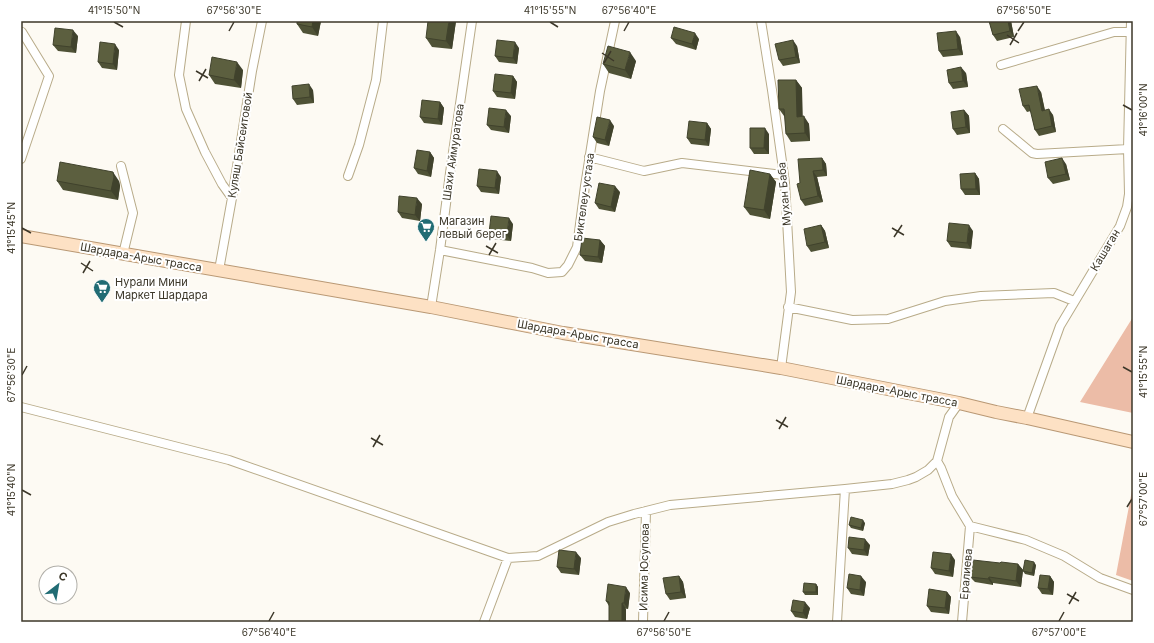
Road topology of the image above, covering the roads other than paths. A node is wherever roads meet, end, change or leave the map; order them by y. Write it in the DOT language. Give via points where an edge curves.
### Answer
graph roads {
  1 [pos="186,21"];
  2 [pos="262,21"];
  3 [pos="382,21"];
  4 [pos="472,21"];
  5 [pos="615,21"];
  6 [pos="760,21"];
  7 [pos="1131,21"];
  8 [pos="22,32"];
  9 [pos="1130,32"];
  10 [pos="1001,65"];
  11 [pos="1003,130"];
  12 [pos="1128,149"];
  13 [pos="589,157"];
  14 [pos="21,159"];
  15 [pos="121,166"];
  16 [pos="783,175"];
  17 [pos="348,176"];
  18 [pos="232,198"];
  19 [pos="21,236"];
  20 [pos="440,250"];
  21 [pos="123,254"];
  22 [pos="219,270"];
  23 [pos="1074,301"];
  24 [pos="431,306"];
  25 [pos="788,307"];
  26 [pos="781,368"];
  27 [pos="959,403"];
  28 [pos="21,407"];
  29 [pos="1027,418"];
  30 [pos="1133,442"];
  31 [pos="937,461"];
  32 [pos="846,489"];
  33 [pos="646,511"];
  34 [pos="970,526"];
  35 [pos="508,558"];
  36 [pos="1133,590"];
  37 [pos="484,622"];
  38 [pos="643,622"];
  39 [pos="838,622"];
  40 [pos="962,622"];
  1 -- 18 [label="street" via="179,75 186,109 205,152"];
  2 -- 18 [label="street, Куляш Байсеитовой"];
  3 -- 17 [label="street" via="376,80"];
  4 -- 20 [label="street, Шахи Аймуратова"];
  5 -- 13 [label="street, Биктелеу-устаза"];
  6 -- 16 [label="street, Мухан Баба"];
  7 -- 9 [label="street, Кашаган"];
  8 -- 14 [label="street" via="50,76"];
  9 -- 10 [label="street" via="1114,32"];
  9 -- 12 [label="street, Кашаган"];
  11 -- 12 [label="street" via="1032,153 1037,154"];
  12 -- 23 [label="street, Кашаган" via="1130,194 1127,207 1120,226"];
  13 -- 16 [label="street" via="644,171 682,163"];
  13 -- 20 [label="street, Биктелеу-устаза" via="576,247 562,272 548,273"];
  15 -- 21 [label="street" via="133,213"];
  16 -- 25 [label="street, Мухан Баба" via="791,292"];
  18 -- 22 [label="street, Куляш Байсеитовой"];
  19 -- 21 [label="main road, Шардара-Арыс трасса"];
  20 -- 24 [label="street, Шахи Аймуратова"];
  21 -- 22 [label="main road, Шардара-Арыс трасса"];
  22 -- 24 [label="main road, Шардара-Арыс трасса"];
  23 -- 25 [label="street" via="1054,293 980,296 945,301 888,319 852,320"];
  23 -- 29 [label="street, Кашаган" via="1060,326"];
  24 -- 26 [label="main road, Шардара-Арыс трасса" via="563,333"];
  25 -- 26 [label="street, Мухан Баба"];
  26 -- 27 [label="main road, Шардара-Арыс трасса"];
  27 -- 29 [label="main road, Шардара-Арыс трасса"];
  27 -- 31 [label="street" via="949,417"];
  28 -- 35 [label="street" via="229,460"];
  29 -- 30 [label="main road, Шардара-Арыс трасса"];
  31 -- 32 [label="street" via="928,470 908,480"];
  31 -- 34 [label="street" via="952,496"];
  32 -- 33 [label="street" via="670,505"];
  32 -- 39 [label="street"];
  33 -- 35 [label="street" via="608,522 538,556"];
  33 -- 38 [label="street, Исима Юсупова"];
  34 -- 36 [label="street" via="1026,540 1064,556 1100,578"];
  34 -- 40 [label="street, Ералиева"];
  35 -- 37 [label="street"];
}
